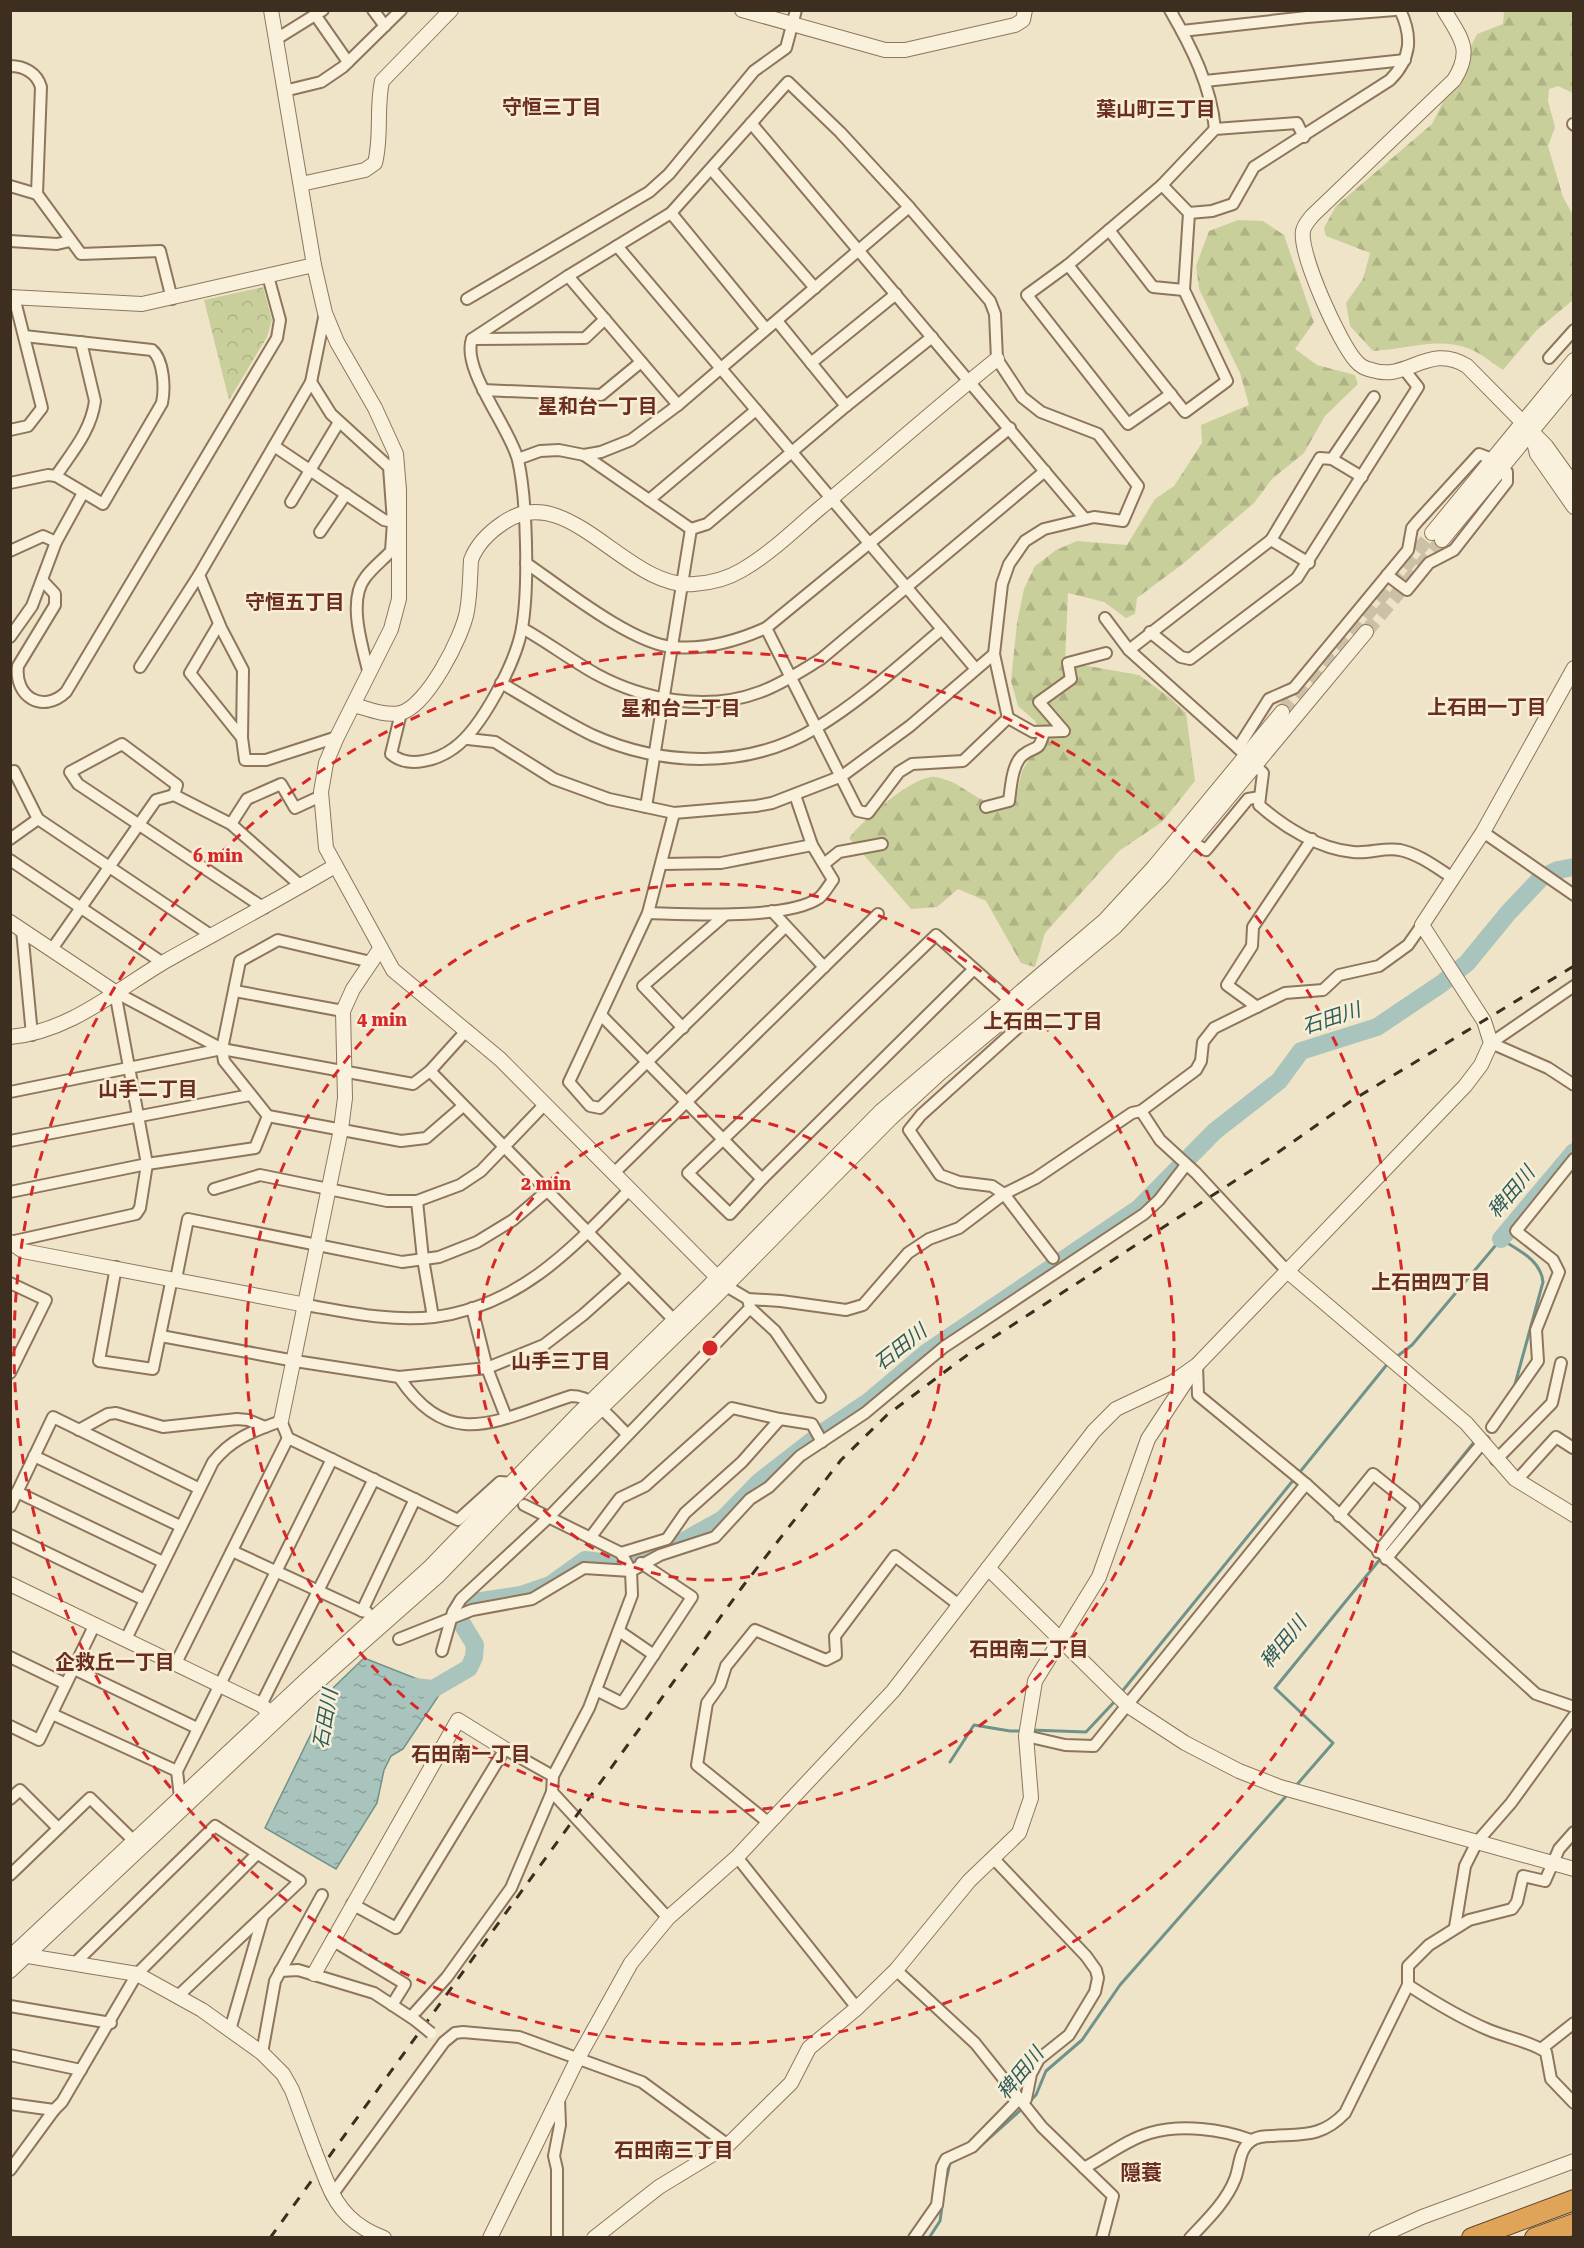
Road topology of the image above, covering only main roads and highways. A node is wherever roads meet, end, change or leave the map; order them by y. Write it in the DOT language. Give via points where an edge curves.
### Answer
graph roads {
  1 [pos="1574,2200"];
  2 [pos="1574,2224"];
  3 [pos="1574,2233"];
  4 [pos="1472,2238"];
  5 [pos="1535,2238"];
  6 [pos="1559,2238"];
  1 -- 4 [label="highway"];
  2 -- 5 [label="highway"];
  3 -- 6 [label="highway"];
}
